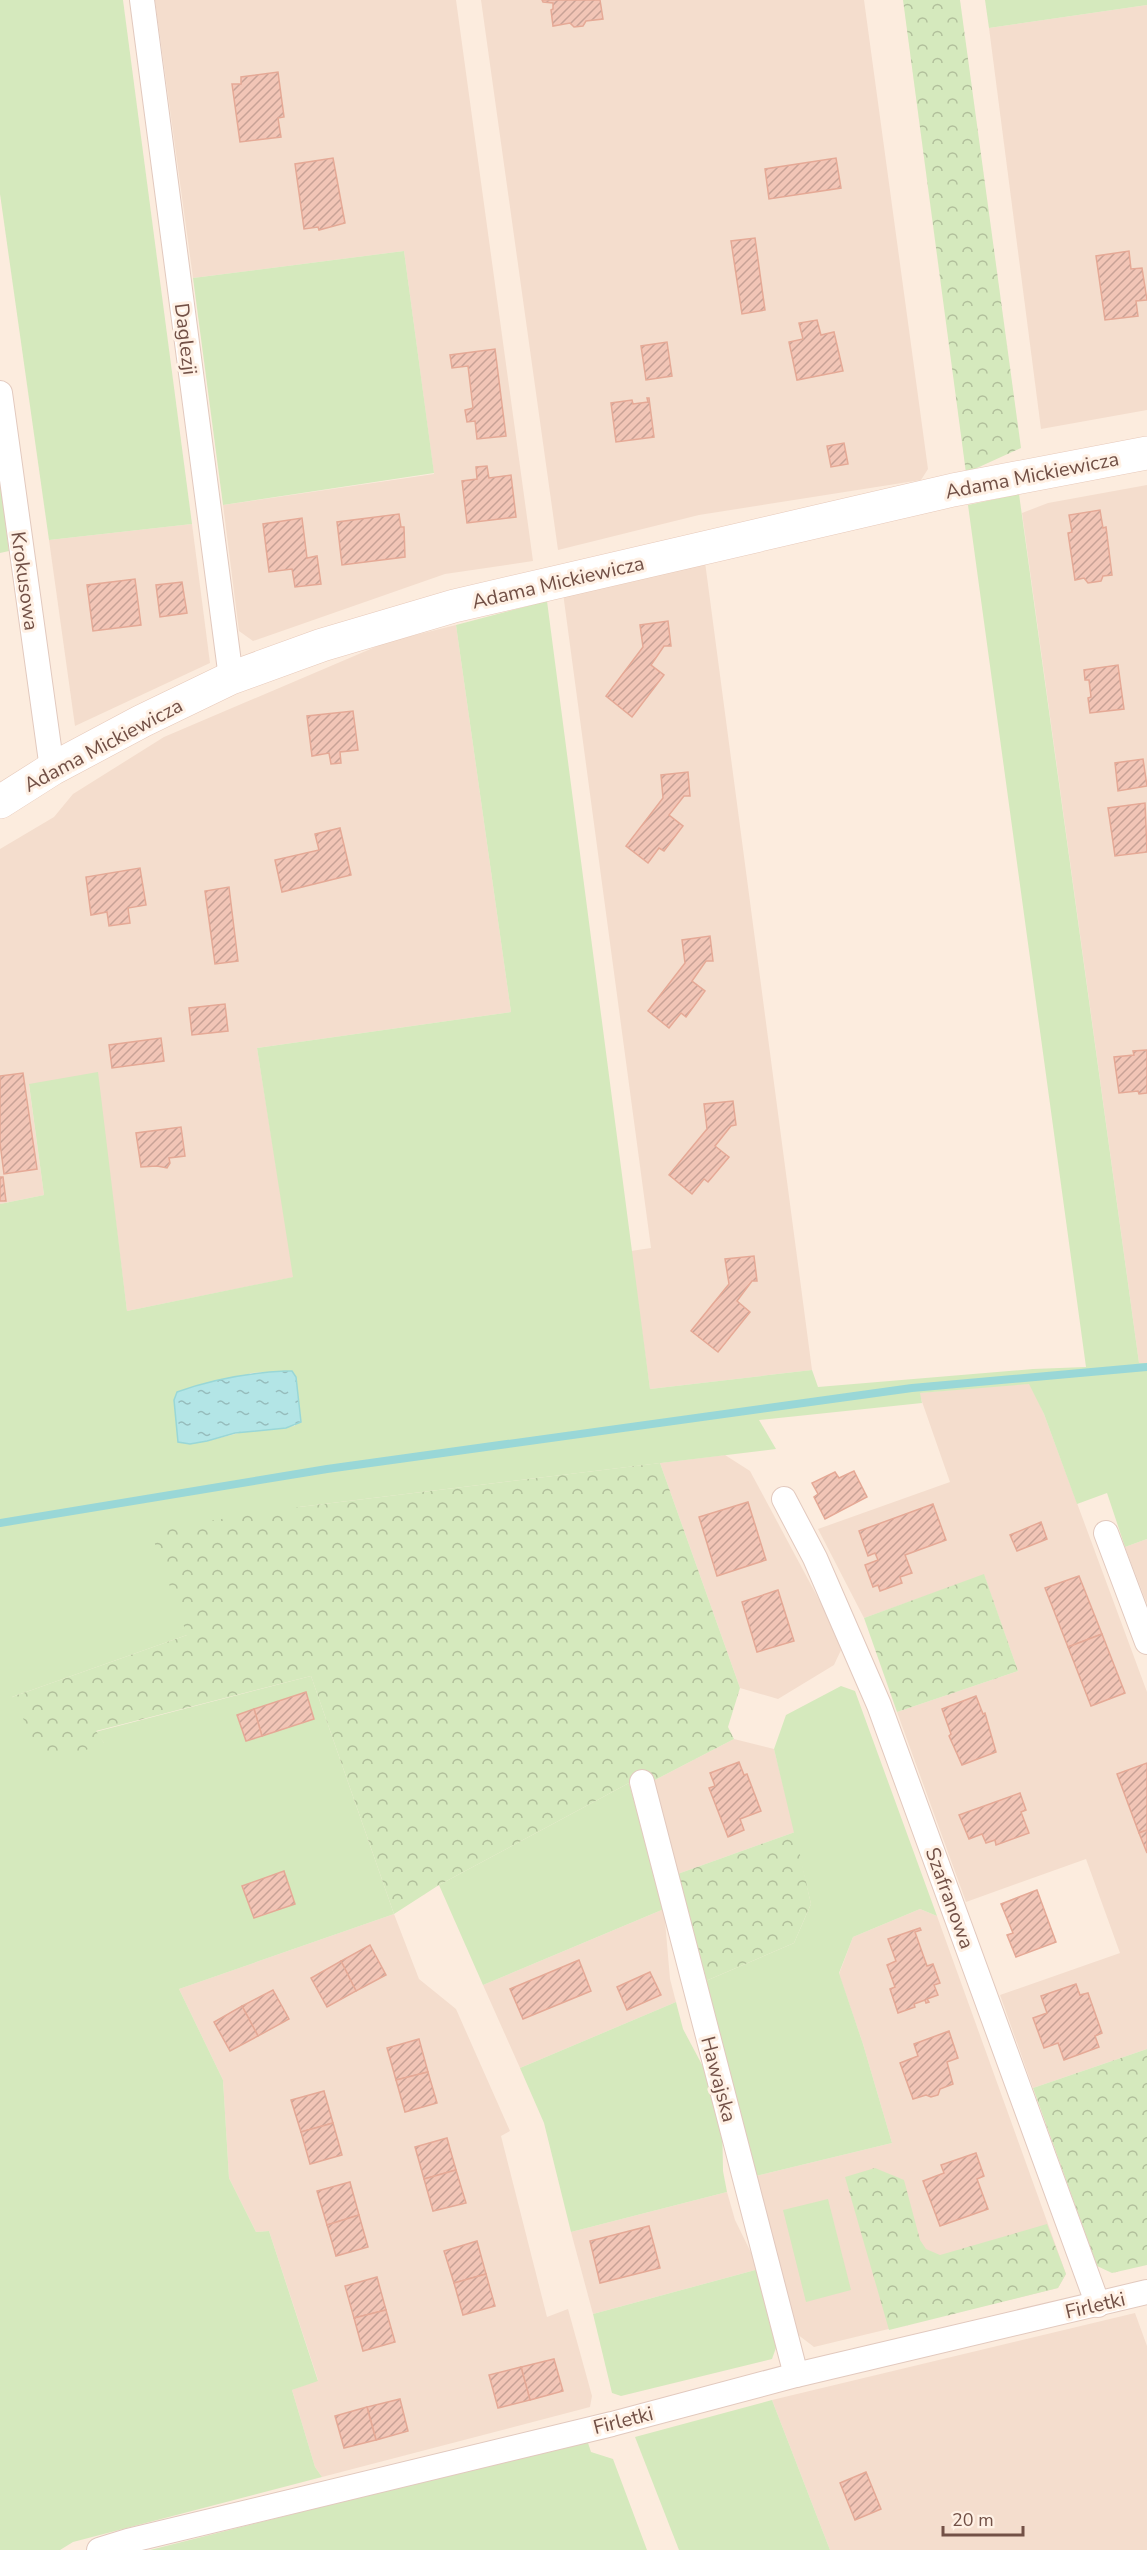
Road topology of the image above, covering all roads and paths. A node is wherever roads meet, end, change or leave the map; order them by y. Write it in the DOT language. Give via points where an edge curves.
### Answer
graph roads {
  1 [pos="142,0"];
  2 [pos="0,393"];
  3 [pos="1147,453"];
  4 [pos="231,678"];
  5 [pos="52,769"];
  6 [pos="0,802"];
  7 [pos="784,1499"];
  8 [pos="1106,1533"];
  9 [pos="1147,1642"];
  10 [pos="642,1782"];
  11 [pos="1145,2300"];
  12 [pos="1098,2305"];
  13 [pos="796,2375"];
  14 [pos="99,2550"];
  1 -- 4 [label="street, Daglezji"];
  2 -- 5 [label="street, Krokusowa"];
  3 -- 4 [label="street, Adama Mickiewicza" via="953,490 465,604 322,645"];
  4 -- 5 [label="street, Adama Mickiewicza"];
  5 -- 6 [label="street, Adama Mickiewicza"];
  7 -- 12 [label="street, Szafranowa" via="815,1558 879,1705"];
  8 -- 9 [label="street"];
  10 -- 13 [label="street, Hawajska"];
  11 -- 12 [label="street, Firletki"];
  12 -- 13 [label="street, Firletki"];
  13 -- 14 [label="street, Firletki"];
}
